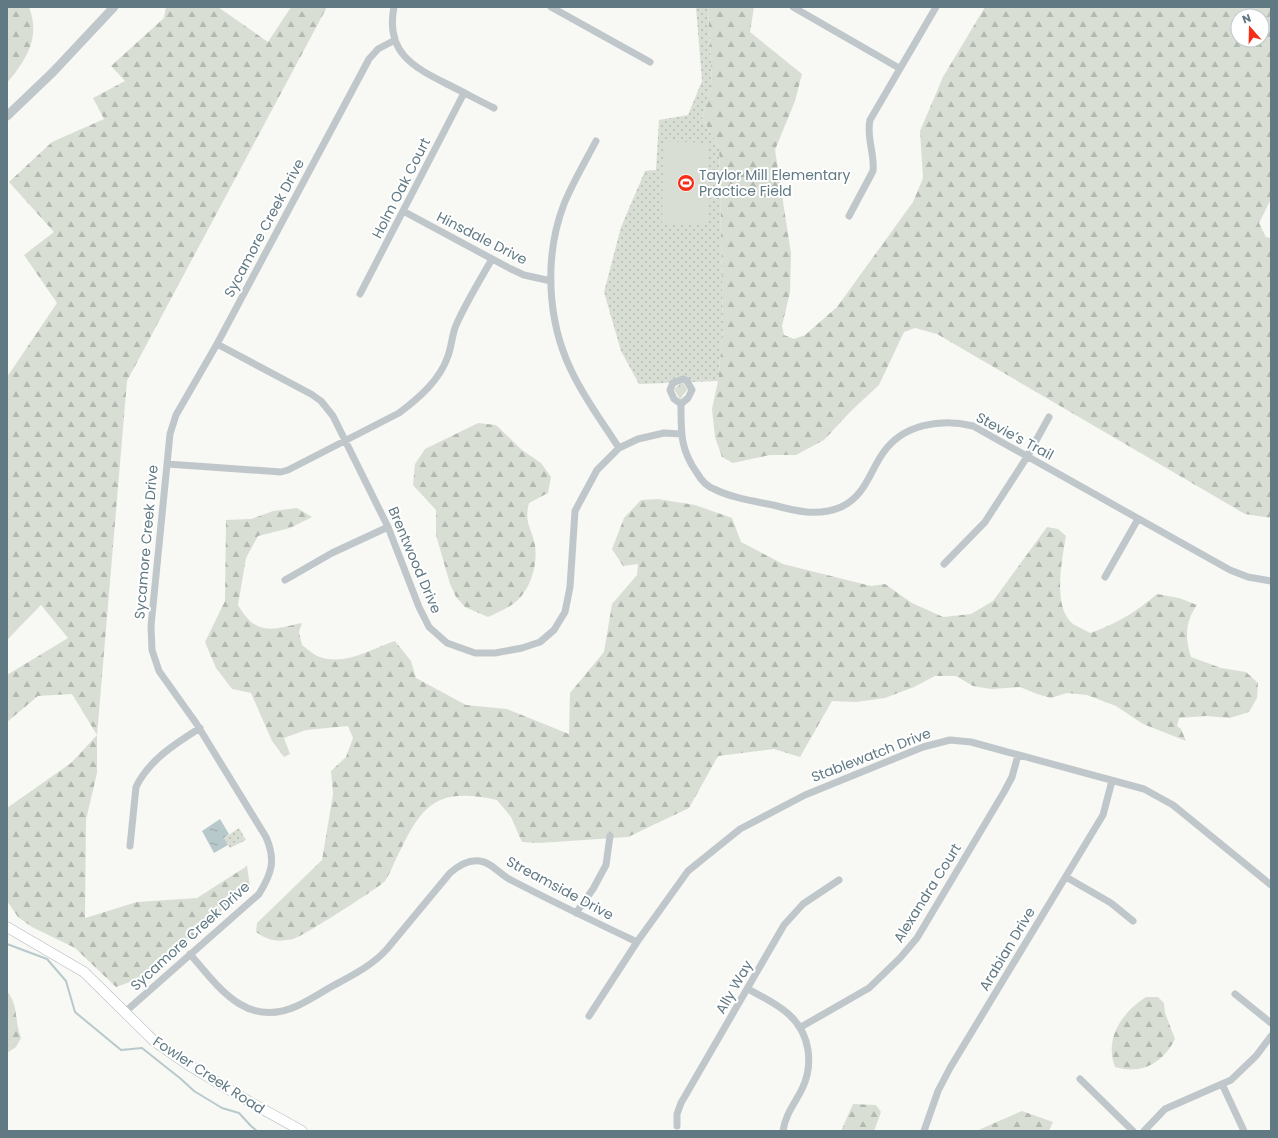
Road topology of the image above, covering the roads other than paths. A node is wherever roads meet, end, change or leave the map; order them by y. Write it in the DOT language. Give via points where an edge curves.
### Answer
graph roads {
  1 [pos="114,7"];
  2 [pos="394,7"];
  3 [pos="551,7"];
  4 [pos="793,7"];
  5 [pos="936,7"];
  6 [pos="395,40"];
  7 [pos="650,62"];
  8 [pos="899,68"];
  9 [pos="464,93"];
  10 [pos="494,108"];
  11 [pos="7,116"];
  12 [pos="596,141"];
  13 [pos="403,211"];
  14 [pos="849,216"];
  15 [pos="492,259"];
  16 [pos="551,281"];
  17 [pos="360,294"];
  18 [pos="217,344"];
  19 [pos="681,404"];
  20 [pos="1048,417"];
  21 [pos="681,434"];
  22 [pos="345,440"];
  23 [pos="619,448"];
  24 [pos="1027,457"];
  25 [pos="167,464"];
  26 [pos="1138,519"];
  27 [pos="388,527"];
  28 [pos="944,564"];
  29 [pos="1105,578"];
  30 [pos="285,580"];
  31 [pos="1271,581"];
  32 [pos="200,728"];
  33 [pos="1018,755"];
  34 [pos="1112,781"];
  35 [pos="610,836"];
  36 [pos="130,846"];
  37 [pos="1066,877"];
  38 [pos="839,880"];
  39 [pos="1271,885"];
  40 [pos="576,913"];
  41 [pos="1133,921"];
  42 [pos="7,927"];
  43 [pos="637,942"];
  44 [pos="190,954"];
  45 [pos="748,989"];
  46 [pos="1235,994"];
  47 [pos="125,1012"];
  48 [pos="589,1016"];
  49 [pos="1271,1023"];
  50 [pos="801,1027"];
  51 [pos="1271,1036"];
  52 [pos="1080,1079"];
  53 [pos="1222,1084"];
  54 [pos="677,1126"];
  55 [pos="302,1131"];
  56 [pos="783,1131"];
  57 [pos="924,1131"];
  58 [pos="1133,1131"];
  59 [pos="1144,1131"];
  60 [pos="1244,1131"];
  1 -- 11 [label="street" via="53,72"];
  2 -- 6 [label="street" via="392,24"];
  3 -- 7 [label="street"];
  4 -- 8 [label="street"];
  5 -- 8 [label="street"];
  6 -- 9 [label="street" via="415,67"];
  6 -- 18 [label="street, Sycamore Creek Drive" via="378,49 368,59"];
  8 -- 14 [label="street" via="870,120 873,171"];
  9 -- 10 [label="street"];
  9 -- 13 [label="street, Holm Oak Court"];
  12 -- 16 [label="street" via="564,205 556,232"];
  13 -- 15 [label="street, Hinsdale Drive"];
  13 -- 17 [label="street, Holm Oak Court"];
  15 -- 16 [label="street, Hinsdale Drive" via="524,275"];
  15 -- 22 [label="street" via="456,324 448,356 434,381 414,402 399,413"];
  16 -- 23 [label="street" via="556,329 570,370"];
  18 -- 22 [label="street, Brentwood Drive" via="321,401 333,416"];
  18 -- 25 [label="street, Sycamore Creek Drive" via="176,415 170,434"];
  19 -- 21 [label="street, Stevie’s Trail"];
  20 -- 24 [label="street"];
  21 -- 23 [label="street, Brentwood Drive" via="652,435"];
  21 -- 24 [label="street, Stevie’s Trail" via="688,460 702,480 713,489 729,495 809,512 834,509 855,498 866,485 883,453 906,433 925,425 950,422 973,426"];
  22 -- 25 [label="street" via="281,472"];
  22 -- 27 [label="street, Brentwood Drive"];
  23 -- 27 [label="street, Brentwood Drive" via="597,470 575,511 570,587 565,612 554,630 540,642 495,653 475,653 447,643 429,627"];
  24 -- 26 [label="street, Stevie’s Trail"];
  24 -- 28 [label="street" via="985,522"];
  25 -- 32 [label="street, Sycamore Creek Drive" via="152,650 159,671"];
  26 -- 29 [label="street"];
  26 -- 31 [label="street, Stevie’s Trail" via="1230,570 1248,577"];
  27 -- 30 [label="street" via="332,553"];
  32 -- 36 [label="street" via="169,748 155,760 139,780 136,787"];
  32 -- 44 [label="street, Sycamore Creek Drive" via="266,837 272,856 268,879 259,894"];
  33 -- 34 [label="street, Stablewatch Drive"];
  33 -- 43 [label="street, Stablewatch Drive" via="971,742 950,740 923,747 805,795 740,829 688,872"];
  33 -- 50 [label="street, Alexandra Court" via="1012,777 1004,792 917,938 869,988"];
  34 -- 37 [label="street, Arabian Drive" via="1103,815"];
  34 -- 39 [label="street, Stablewatch Drive" via="1144,789 1173,805"];
  35 -- 40 [label="street" via="606,865"];
  37 -- 41 [label="street" via="1111,903"];
  37 -- 57 [label="street, Arabian Drive" via="950,1068 938,1091"];
  38 -- 45 [label="street, Ally Way" via="816,894 784,925"];
  40 -- 43 [label="street, Streamside Drive"];
  40 -- 44 [label="street, Streamside Drive" via="509,879 488,863 466,862 450,872 387,950 375,961 301,1004 274,1012 257,1011 238,1004"];
  42 -- 47 [label="main road, Fowler Creek Road" via="84,972"];
  43 -- 48 [label="street, Stablewatch Drive"];
  44 -- 47 [label="street, Sycamore Creek Drive"];
  45 -- 50 [label="street" via="776,1004"];
  45 -- 54 [label="street, Ally Way" via="681,1103 677,1114"];
  46 -- 49 [label="street"];
  47 -- 55 [label="main road, Fowler Creek Road" via="154,1041 187,1064 248,1102"];
  50 -- 56 [label="street" via="807,1044 808,1074 788,1113"];
  51 -- 53 [label="street" via="1244,1070"];
  52 -- 58 [label="street"];
  53 -- 59 [label="street" via="1165,1109"];
  53 -- 60 [label="street"];
}
